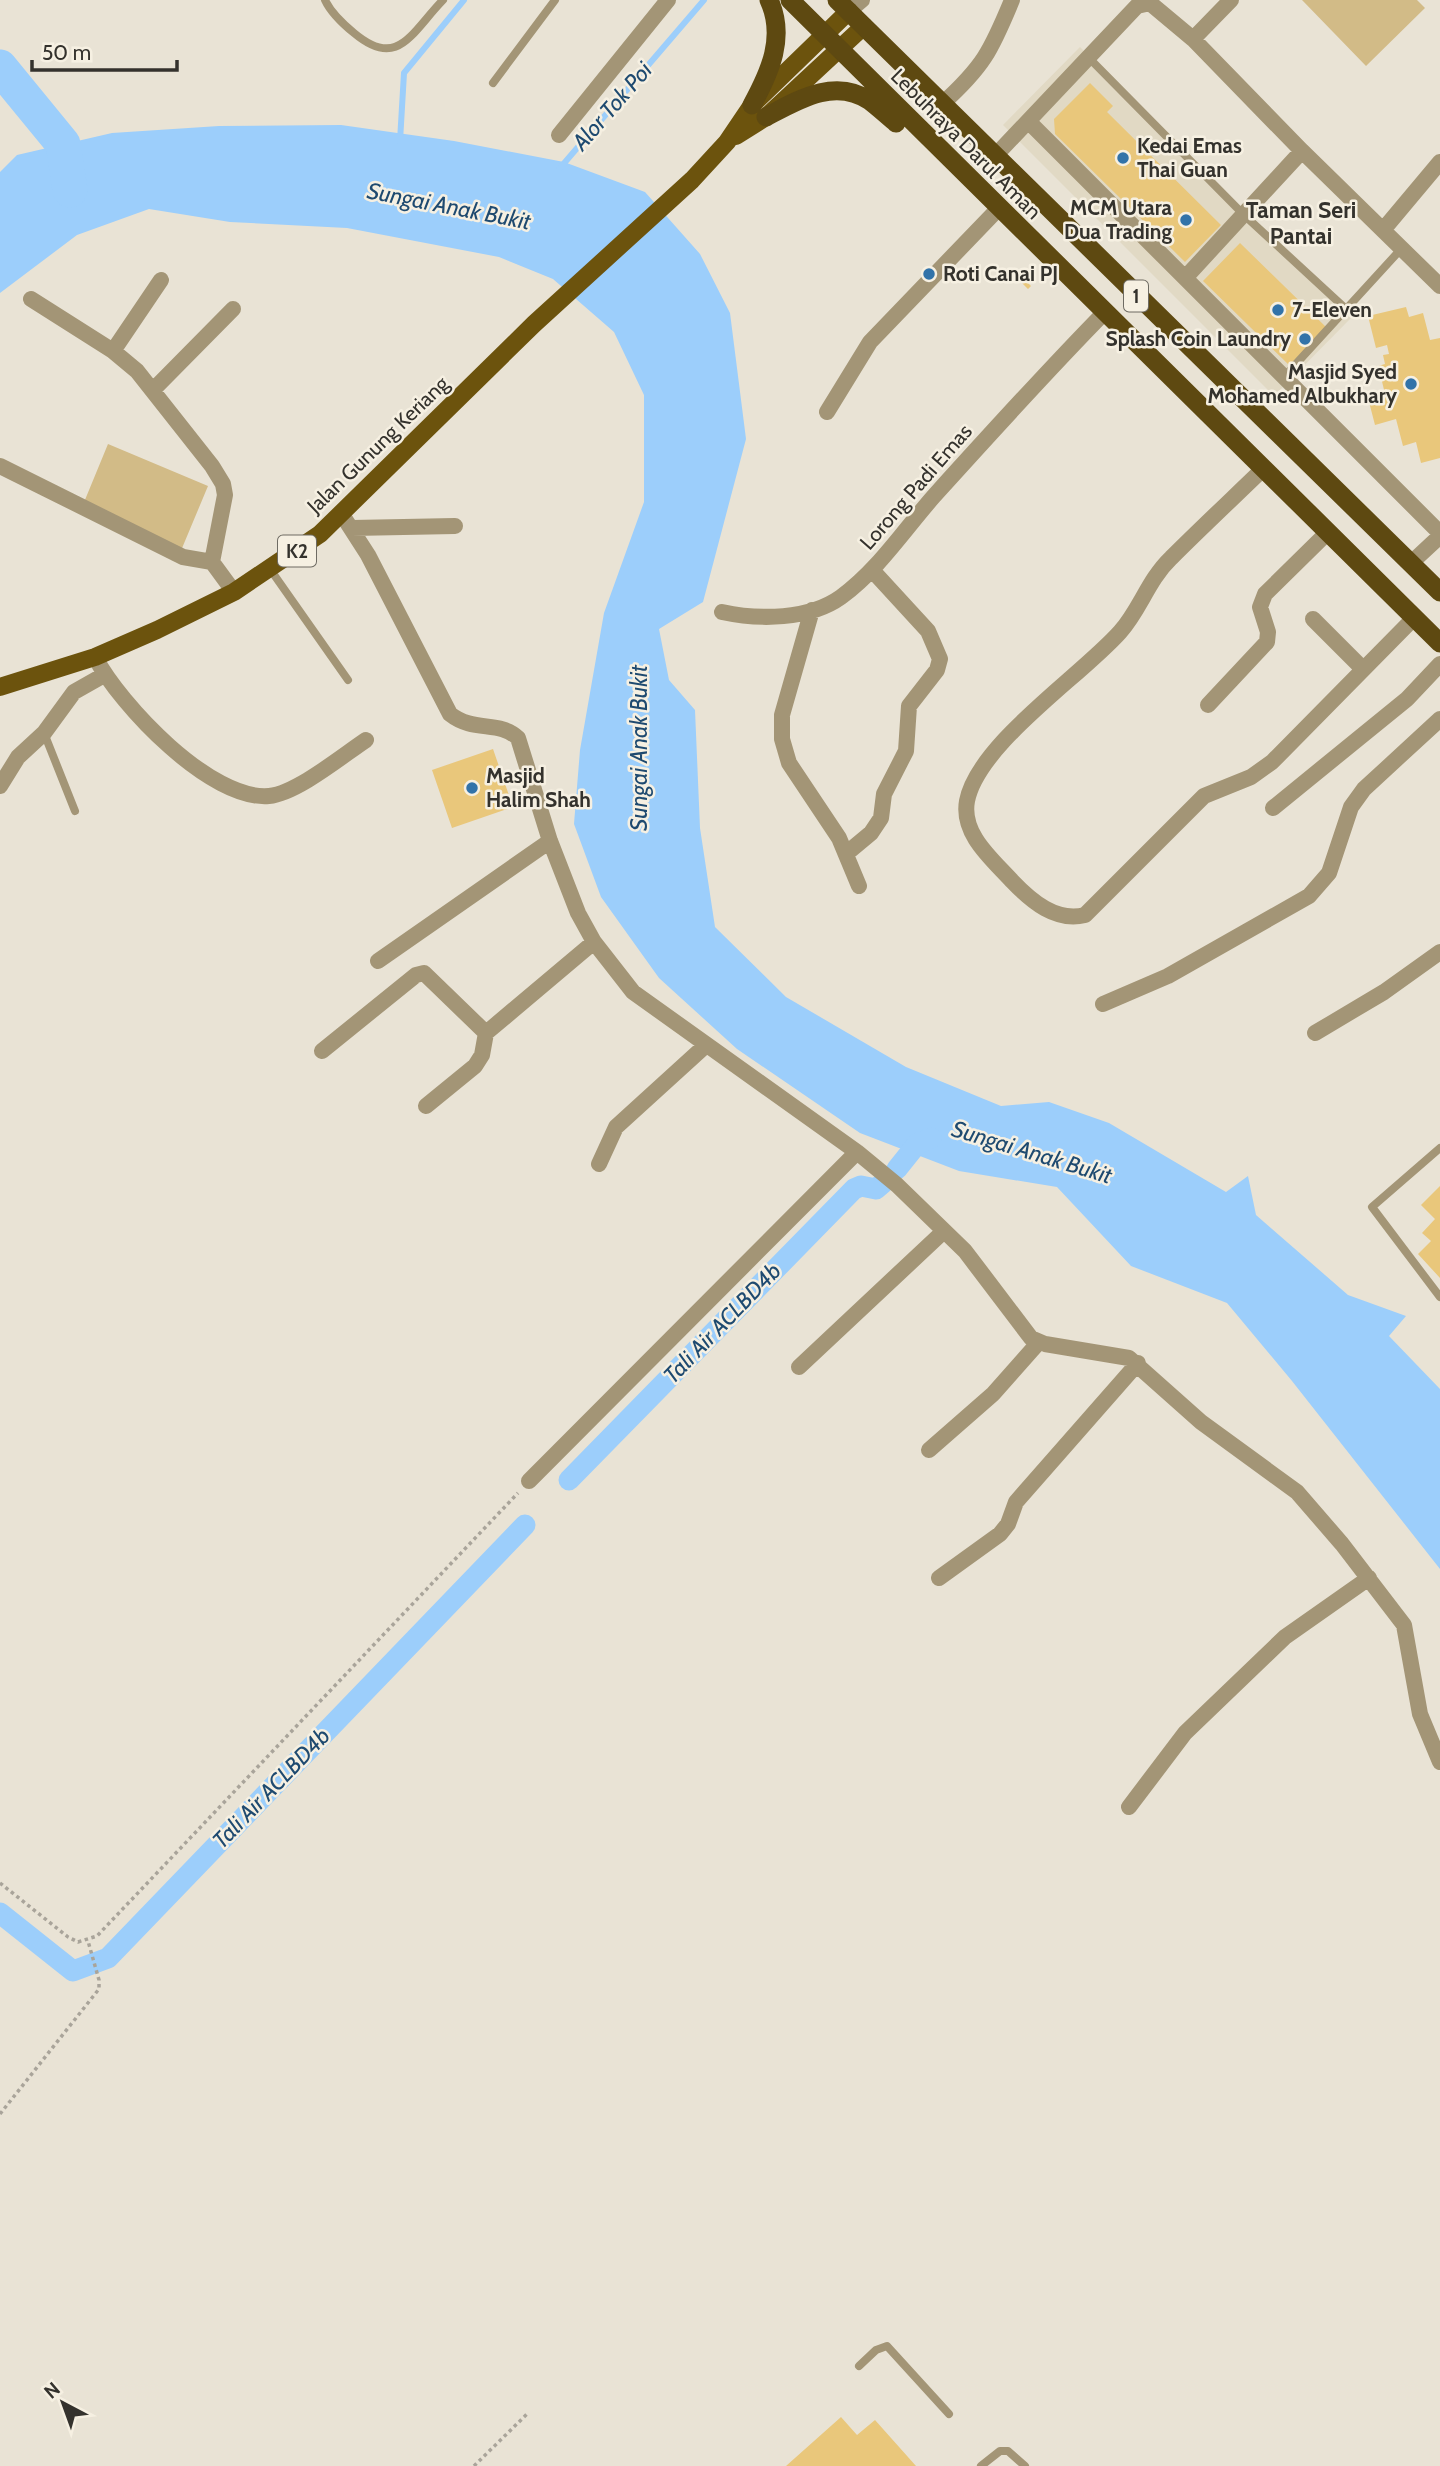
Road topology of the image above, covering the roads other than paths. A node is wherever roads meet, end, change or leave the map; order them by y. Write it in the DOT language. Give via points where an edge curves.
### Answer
graph roads {
  1 [pos="326,0"];
  2 [pos="443,0"];
  3 [pos="555,0"];
  4 [pos="668,0"];
  5 [pos="769,0"];
  6 [pos="790,0"];
  7 [pos="1012,0"];
  8 [pos="1231,0"];
  9 [pos="850,4"];
  10 [pos="864,26"];
  11 [pos="825,35"];
  12 [pos="1193,38"];
  13 [pos="839,49"];
  14 [pos="1089,58"];
  15 [pos="493,83"];
  16 [pos="942,104"];
  17 [pos="759,111"];
  18 [pos="1029,122"];
  19 [pos="559,135"];
  20 [pos="936,147"];
  21 [pos="1302,152"];
  22 [pos="995,156"];
  23 [pos="1440,162"];
  24 [pos="998,209"];
  25 [pos="1243,214"];
  26 [pos="1383,229"];
  27 [pos="1402,248"];
  28 [pos="1185,278"];
  29 [pos="161,280"];
  30 [pos="1440,286"];
  31 [pos="31,299"];
  32 [pos="233,309"];
  33 [pos="1346,309"];
  34 [pos="1104,313"];
  35 [pos="113,351"];
  36 [pos="1284,377"];
  37 [pos="153,390"];
  38 [pos="827,412"];
  39 [pos="0,466"];
  40 [pos="1263,469"];
  41 [pos="347,520"];
  42 [pos="455,526"];
  43 [pos="1327,533"];
  44 [pos="1440,534"];
  45 [pos="212,562"];
  46 [pos="1410,564"];
  47 [pos="271,569"];
  48 [pos="872,570"];
  49 [pos="234,592"];
  50 [pos="1440,592"];
  51 [pos="812,610"];
  52 [pos="722,612"];
  53 [pos="1414,618"];
  54 [pos="1313,619"];
  55 [pos="1440,643"];
  56 [pos="95,657"];
  57 [pos="1440,664"];
  58 [pos="1363,669"];
  59 [pos="104,675"];
  60 [pos="348,680"];
  61 [pos="0,687"];
  62 [pos="1208,705"];
  63 [pos="1440,719"];
  64 [pos="44,733"];
  65 [pos="366,740"];
  66 [pos="0,786"];
  67 [pos="1273,808"];
  68 [pos="75,811"];
  69 [pos="550,841"];
  70 [pos="847,853"];
  71 [pos="859,886"];
  72 [pos="594,942"];
  73 [pos="1440,952"];
  74 [pos="378,961"];
  75 [pos="1103,1004"];
  76 [pos="486,1033"];
  77 [pos="1315,1034"];
  78 [pos="705,1046"];
  79 [pos="322,1051"];
  80 [pos="426,1106"];
  81 [pos="1440,1148"];
  82 [pos="857,1152"];
  83 [pos="599,1164"];
  84 [pos="944,1231"];
  85 [pos="1440,1297"];
  86 [pos="1039,1342"];
  87 [pos="1138,1363"];
  88 [pos="799,1367"];
  89 [pos="929,1450"];
  90 [pos="529,1481"];
  91 [pos="939,1578"];
  92 [pos="1369,1578"];
  93 [pos="1440,1762"];
  94 [pos="1129,1807"];
  95 [pos="859,2366"];
  96 [pos="949,2414"];
  97 [pos="981,2466"];
  98 [pos="1025,2466"];
  1 -- 2 [label="lane" via="345,25 372,48 383,51 400,45"];
  3 -- 15 [label="lane"];
  4 -- 19 [label="street"];
  5 -- 17 [label="highway" via="774,10 775,53"];
  6 -- 11 [label="highway, Lebuhraya Darul Aman / 1"];
  7 -- 16 [label="street" via="987,56 974,75"];
  8 -- 12 [label="street"];
  9 -- 10 [label="highway, Lebuhraya Darul Aman / 1"];
  9 -- 11 [label="main road, Jalan Gunung Keriang / K2"];
  10 -- 13 [label="main road, Jalan Gunung Keriang / K2"];
  10 -- 16 [label="highway, Lebuhraya Darul Aman / 1"];
  11 -- 13 [label="highway, Lebuhraya Darul Aman / 1"];
  11 -- 17 [label="main road, Jalan Gunung Keriang / K2"];
  12 -- 14 [label="street" via="1159,9 1143,3"];
  12 -- 21 [label="street"];
  13 -- 17 [label="main road, Jalan Gunung Keriang / K2"];
  13 -- 20 [label="highway, Lebuhraya Darul Aman / 1"];
  14 -- 18 [label="street"];
  14 -- 25 [label="lane"];
  16 -- 22 [label="highway, Lebuhraya Darul Aman / 1"];
  17 -- 20 [label="highway" via="822,90 847,93 868,99 907,131"];
  17 -- 41 [label="main road, Jalan Gunung Keriang / K2" via="692,180 534,324"];
  18 -- 22 [label="street"];
  18 -- 28 [label="street"];
  20 -- 24 [label="highway, Lebuhraya Darul Aman / 1"];
  21 -- 25 [label="street"];
  21 -- 26 [label="street"];
  22 -- 46 [label="highway, Lebuhraya Darul Aman / 1"];
  23 -- 26 [label="street"];
  24 -- 34 [label="highway, Lebuhraya Darul Aman / 1"];
  24 -- 38 [label="street" via="870,341"];
  25 -- 28 [label="street"];
  25 -- 33 [label="lane"];
  26 -- 27 [label="street"];
  27 -- 30 [label="street"];
  27 -- 33 [label="lane"];
  28 -- 36 [label="street"];
  29 -- 35 [label="street"];
  31 -- 35 [label="street"];
  32 -- 37 [label="street"];
  33 -- 36 [label="lane"];
  34 -- 40 [label="highway, Lebuhraya Darul Aman / 1"];
  34 -- 48 [label="street, Lorong Padi Emas" via="932,498"];
  35 -- 37 [label="street"];
  36 -- 44 [label="street"];
  37 -- 45 [label="street" via="223,484 224,504"];
  39 -- 45 [label="street" via="183,557"];
  40 -- 43 [label="highway, Lebuhraya Darul Aman / 1"];
  40 -- 58 [label="street" via="1156,573 1122,631 988,761 967,799 969,825 979,846 1051,913 1073,918 1085,915 1204,796 1261,771"];
  41 -- 42 [label="street"];
  41 -- 47 [label="main road, Jalan Gunung Keriang / K2"];
  41 -- 69 [label="street" via="450,714 466,725 502,729 517,738"];
  43 -- 53 [label="highway, Lebuhraya Darul Aman / 1"];
  43 -- 62 [label="street" via="1265,594 1260,614 1267,642"];
  44 -- 46 [label="street"];
  45 -- 49 [label="street"];
  46 -- 50 [label="highway, Lebuhraya Darul Aman / 1"];
  47 -- 49 [label="main road, Jalan Gunung Keriang / K2"];
  47 -- 60 [label="lane"];
  48 -- 51 [label="street, Lorong Padi Emas" via="839,598"];
  48 -- 70 [label="street" via="928,631 940,659 937,670 909,706 906,751 884,793 881,818"];
  49 -- 56 [label="main road, Jalan Gunung Keriang / K2"];
  51 -- 52 [label="street, Lorong Padi Emas" via="744,617"];
  51 -- 70 [label="street" via="782,715 782,739 789,763"];
  53 -- 55 [label="highway, Lebuhraya Darul Aman / 1"];
  53 -- 58 [label="street"];
  54 -- 58 [label="street"];
  56 -- 59 [label="street"];
  56 -- 61 [label="main road, Jalan Gunung Keriang / K2"];
  57 -- 67 [label="street" via="1407,699"];
  59 -- 64 [label="street" via="74,692"];
  59 -- 65 [label="street" via="153,730 200,768 228,788 252,794 271,796 298,784"];
  63 -- 75 [label="street" via="1364,789 1351,807 1329,873 1309,896 1204,957"];
  64 -- 66 [label="street" via="19,757"];
  64 -- 68 [label="lane"];
  69 -- 72 [label="street"];
  69 -- 74 [label="street"];
  70 -- 71 [label="street"];
  72 -- 76 [label="street"];
  72 -- 78 [label="street" via="633,992"];
  73 -- 77 [label="street"];
  76 -- 79 [label="street" via="424,973"];
  76 -- 80 [label="street" via="475,1066"];
  78 -- 82 [label="street"];
  78 -- 83 [label="street" via="616,1126"];
  81 -- 85 [label="lane" via="1372,1206"];
  82 -- 84 [label="street"];
  82 -- 90 [label="street"];
  84 -- 86 [label="street"];
  84 -- 88 [label="street"];
  86 -- 87 [label="street"];
  86 -- 89 [label="street" via="993,1394"];
  87 -- 91 [label="street" via="1016,1502 1006,1528"];
  87 -- 92 [label="street" via="1201,1422 1297,1492"];
  92 -- 93 [label="street" via="1404,1625 1420,1714"];
  92 -- 94 [label="street" via="1285,1637 1185,1733"];
  95 -- 96 [label="lane" via="887,2346"];
  97 -- 98 [label="lane" via="1000,2451 1008,2451"];
}
